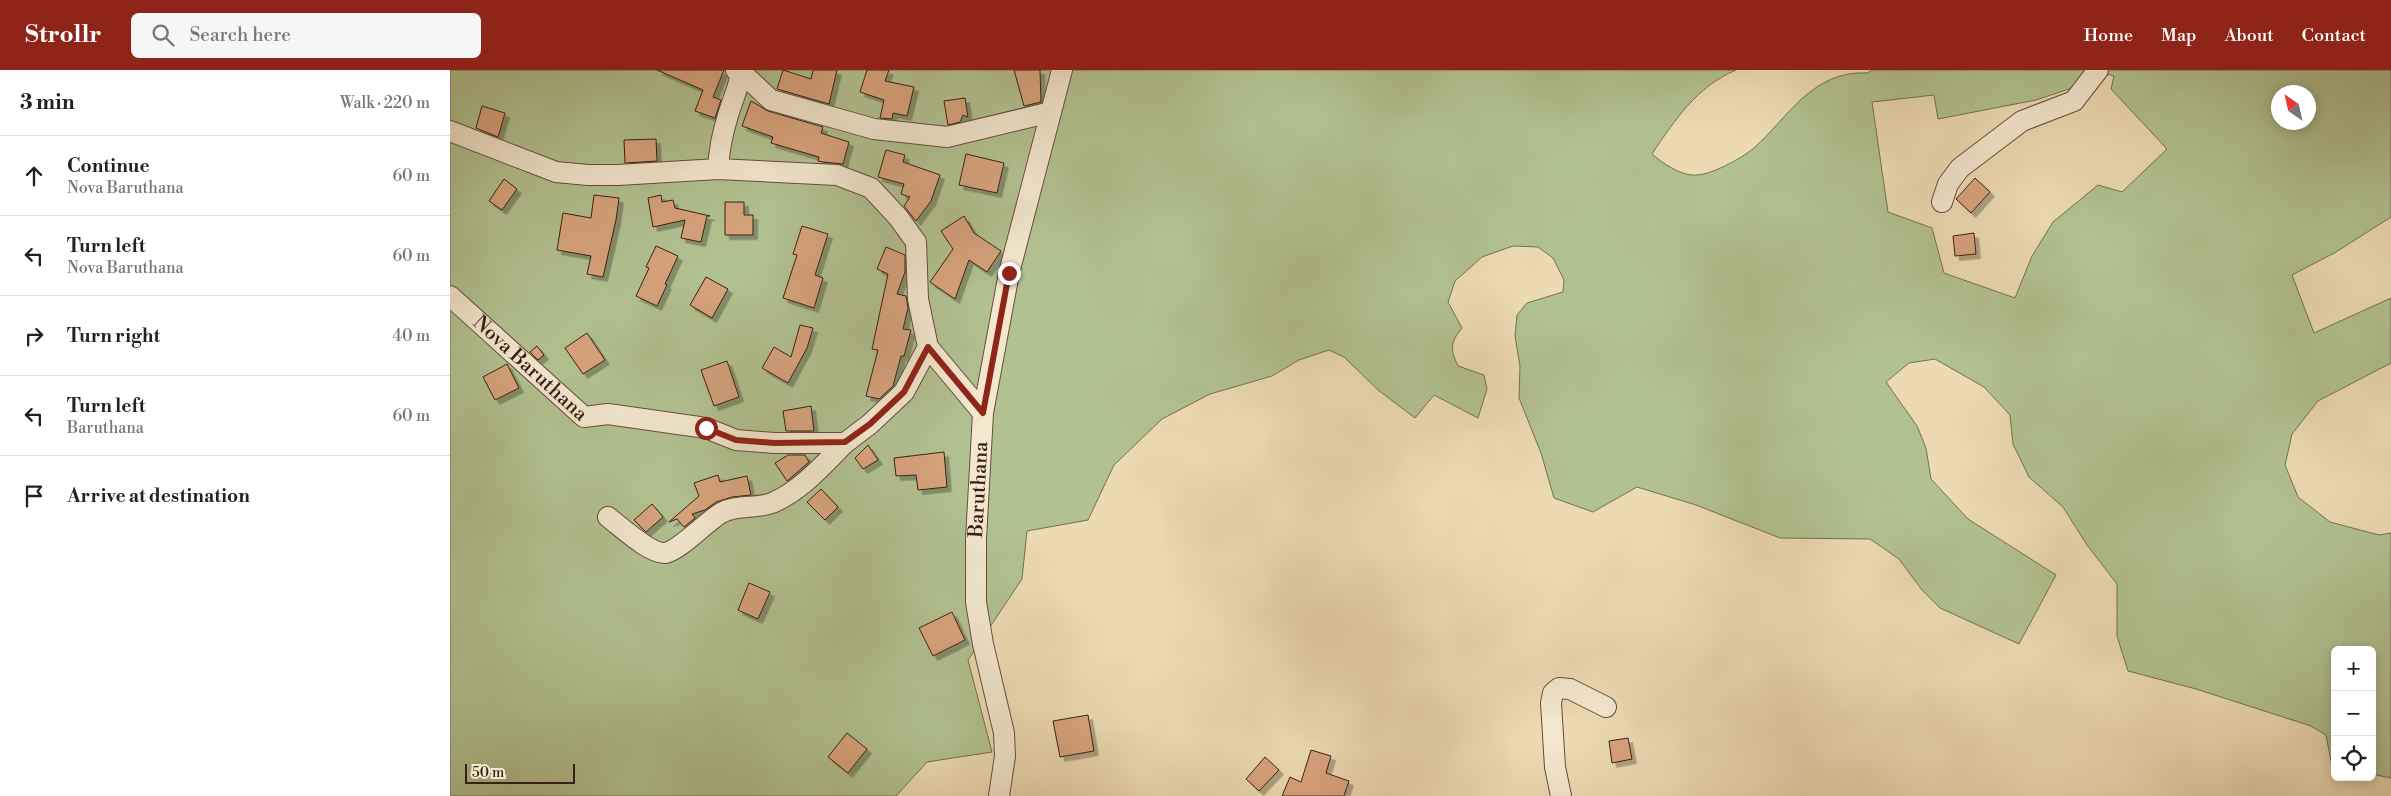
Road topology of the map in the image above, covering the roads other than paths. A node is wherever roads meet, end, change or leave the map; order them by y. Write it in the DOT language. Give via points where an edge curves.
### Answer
graph roads {
  1 [pos="1062,70"];
  2 [pos="2098,70"];
  3 [pos="740,71"];
  4 [pos="1051,112"];
  5 [pos="450,130"];
  6 [pos="718,169"];
  7 [pos="1942,202"];
  8 [pos="450,296"];
  9 [pos="928,347"];
  10 [pos="983,413"];
  11 [pos="845,442"];
  12 [pos="608,517"];
  13 [pos="1606,707"];
  14 [pos="999,796"];
  15 [pos="1561,796"];
  1 -- 4 [label="street, Baruthana"];
  2 -- 7 [label="street" via="2074,101 2022,120 1960,168 1948,184"];
  3 -- 4 [label="street" via="771,100 874,129 947,137"];
  3 -- 6 [label="street"];
  4 -- 10 [label="street, Baruthana" via="1009,273"];
  5 -- 6 [label="street" via="556,172 598,175"];
  6 -- 9 [label="street" via="838,175 871,188 898,216 916,242 918,299"];
  8 -- 11 [label="street, Nova Baruthana" via="584,417 608,414 706,428 736,440"];
  9 -- 10 [label="street"];
  9 -- 11 [label="street" via="904,392"];
  10 -- 14 [label="street, Baruthana" via="976,602 1004,733 1005,756"];
  11 -- 12 [label="street" via="785,497 722,513 665,553 654,551"];
  13 -- 15 [label="street" via="1570,689 1559,688 1553,693 1555,767"];
}
